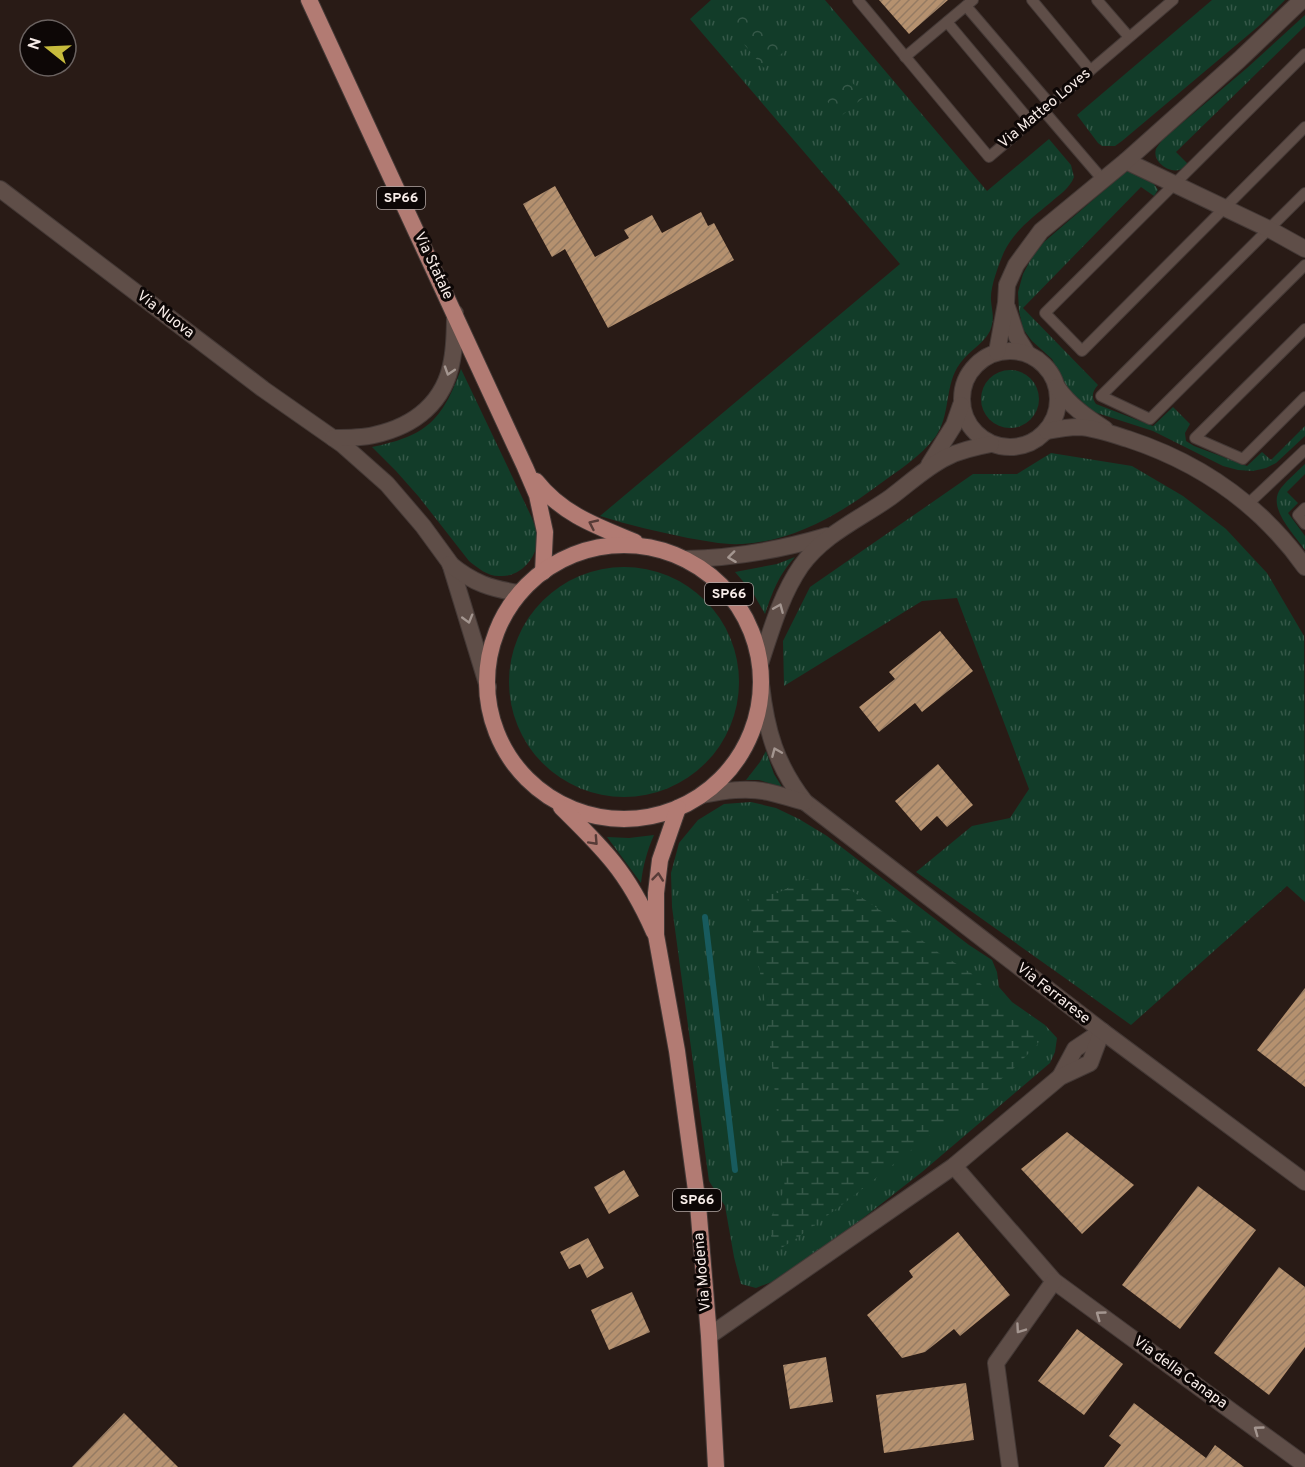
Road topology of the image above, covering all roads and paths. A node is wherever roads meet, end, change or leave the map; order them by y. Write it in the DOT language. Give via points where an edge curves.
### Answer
graph roads {
  1 [pos="309,0"];
  2 [pos="858,0"];
  3 [pos="1032,0"];
  4 [pos="1097,0"];
  5 [pos="1302,0"];
  6 [pos="1170,1"];
  7 [pos="969,3"];
  8 [pos="947,22"];
  9 [pos="1129,37"];
  10 [pos="1305,54"];
  11 [pos="905,57"];
  12 [pos="1090,70"];
  13 [pos="1047,107"];
  14 [pos="1030,121"];
  15 [pos="1305,127"];
  16 [pos="1126,161"];
  17 [pos="1103,180"];
  18 [pos="1175,184"];
  19 [pos="0,189"];
  20 [pos="1305,193"];
  21 [pos="1224,208"];
  22 [pos="1269,229"];
  23 [pos="1305,249"];
  24 [pos="1305,265"];
  25 [pos="1006,303"];
  26 [pos="454,313"];
  27 [pos="1305,329"];
  28 [pos="997,352"];
  29 [pos="1027,353"];
  30 [pos="1057,386"];
  31 [pos="1305,397"];
  32 [pos="961,405"];
  33 [pos="1047,431"];
  34 [pos="1113,434"];
  35 [pos="333,438"];
  36 [pos="991,444"];
  37 [pos="1305,450"];
  38 [pos="525,467"];
  39 [pos="927,468"];
  40 [pos="1248,504"];
  41 [pos="1305,508"];
  42 [pos="1305,524"];
  43 [pos="830,535"];
  44 [pos="647,546"];
  45 [pos="685,560"];
  46 [pos="450,563"];
  47 [pos="1305,567"];
  48 [pos="543,572"];
  49 [pos="520,593"];
  50 [pos="760,664"];
  51 [pos="761,684"];
  52 [pos="488,687"];
  53 [pos="702,795"];
  54 [pos="553,799"];
  55 [pos="805,802"];
  56 [pos="678,808"];
  57 [pos="656,935"];
  58 [pos="1102,1031"];
  59 [pos="954,1166"];
  60 [pos="1305,1182"];
  61 [pos="1054,1281"];
  62 [pos="709,1336"];
  63 [pos="1305,1465"];
  64 [pos="716,1467"];
  65 [pos="1010,1467"];
  1 -- 26 [label="main road, Via Statale / SP66"];
  2 -- 11 [label="lane, Via Matteo Loves"];
  3 -- 12 [label="lane"];
  4 -- 9 [label="lane"];
  5 -- 16 [label="street"];
  6 -- 9 [label="lane, Via Matteo Loves"];
  7 -- 8 [label="lane"];
  7 -- 13 [label="lane"];
  8 -- 11 [label="lane"];
  8 -- 14 [label="lane"];
  9 -- 12 [label="lane, Via Matteo Loves"];
  10 -- 18 [label="lane"];
  11 -- 14 [label="lane, Via Matteo Loves" via="989,157"];
  12 -- 13 [label="lane, Via Matteo Loves"];
  13 -- 14 [label="lane, Via Matteo Loves"];
  13 -- 17 [label="lane"];
  15 -- 21 [label="lane"];
  16 -- 17 [label="street"];
  16 -- 18 [label="street"];
  17 -- 25 [label="street" via="1041,231 1016,266 1007,285"];
  18 -- 21 [label="street"];
  18 -- 21 [label="lane" via="1045,313 1082,351"];
  19 -- 35 [label="street, Via Nuova"];
  20 -- 22 [label="lane"];
  21 -- 22 [label="street"];
  22 -- 23 [label="street"];
  22 -- 24 [label="lane" via="1101,396 1150,419"];
  25 -- 28 [label="street"];
  25 -- 29 [label="street" via="1017,337"];
  26 -- 35 [label="street, one-way" via="452,361 435,401 426,411 374,435"];
  26 -- 38 [label="main road, Via Statale / SP66"];
  27 -- 31 [label="lane" via="1195,438 1243,459"];
  28 -- 29 [label="street"];
  28 -- 32 [label="street" via="974,366 966,378"];
  29 -- 30 [label="street" via="1050,372"];
  30 -- 33 [label="street" via="1055,417"];
  30 -- 34 [label="street" via="1075,408"];
  32 -- 36 [label="street" via="971,428"];
  32 -- 39 [label="street" via="954,425"];
  33 -- 34 [label="street" via="1080,427"];
  33 -- 36 [label="street" via="1038,440 1015,448"];
  34 -- 40 [label="street" via="1182,460"];
  35 -- 46 [label="street, Via Nuova" via="398,494"];
  36 -- 39 [label="street" via="960,451"];
  37 -- 40 [label="lane"];
  44 -- 38 [label="main road, Via Statale / SP66, one-way" via="569,512 551,498"];
  38 -- 48 [label="main road, Via Statale / SP66" via="544,523"];
  39 -- 43 [label="street" via="891,497"];
  40 -- 47 [label="street" via="1274,528"];
  41 -- 42 [label="lane" via="1298,515"];
  43 -- 45 [label="street, one-way" via="749,555"];
  50 -- 43 [label="street, one-way" via="788,588 806,560"];
  44 -- 45 [label="main road, Via Modena / SP66"];
  44 -- 48 [label="main road, Via Modena / SP66" via="602,547 580,552"];
  45 -- 50 [label="main road, Via Modena / SP66" via="710,574 741,610 756,643"];
  46 -- 49 [label="street, Via Nuova" via="464,576 503,591"];
  46 -- 52 [label="street, Via Nuova, one-way"];
  48 -- 49 [label="main road, Via Modena / SP66"];
  49 -- 52 [label="main road, Via Modena / SP66" via="498,629"];
  50 -- 51 [label="main road, Via Modena / SP66"];
  51 -- 53 [label="main road, Via Modena / SP66" via="757,716 744,748 736,762"];
  55 -- 51 [label="street, Via Ferrarese, one-way" via="774,749"];
  52 -- 54 [label="main road, Via Modena / SP66" via="494,724 503,745 516,765"];
  53 -- 55 [label="street, Via Ferrarese" via="746,790"];
  53 -- 56 [label="main road, Via Modena / SP66"];
  54 -- 56 [label="main road, Via Modena / SP66" via="572,809 608,818 648,817"];
  54 -- 57 [label="main road, Via Modena / SP66, one-way" via="614,863"];
  55 -- 58 [label="street, Via Ferrarese"];
  57 -- 56 [label="main road, Via Modena / SP66, one-way" via="660,860"];
  57 -- 62 [label="main road, Via Modena / SP66" via="687,1116"];
  58 -- 59 [label="street" via="1090,1063 1060,1077"];
  58 -- 60 [label="street, Via Ferrarese"];
  59 -- 61 [label="street, Via della Canapa"];
  59 -- 62 [label="street"];
  63 -- 61 [label="street, Via della Canapa, one-way"];
  61 -- 65 [label="street, one-way" via="996,1363"];
  62 -- 64 [label="main road, Via Modena / SP66"];
}
